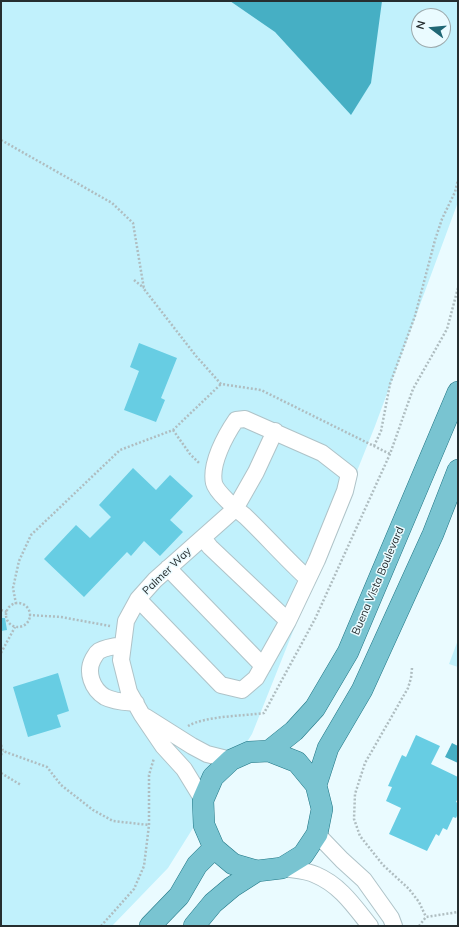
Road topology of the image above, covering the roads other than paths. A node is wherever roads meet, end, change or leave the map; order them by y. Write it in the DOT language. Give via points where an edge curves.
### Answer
graph roads {
  1 [pos="458,392"];
  2 [pos="275,431"];
  3 [pos="458,470"];
  4 [pos="235,509"];
  5 [pos="203,538"];
  6 [pos="168,568"];
  7 [pos="308,579"];
  8 [pos="138,599"];
  9 [pos="288,621"];
  10 [pos="124,638"];
  11 [pos="263,666"];
  12 [pos="139,709"];
  13 [pos="269,752"];
  14 [pos="231,760"];
  15 [pos="316,785"];
  16 [pos="203,800"];
  17 [pos="317,834"];
  18 [pos="214,848"];
  19 [pos="282,868"];
  20 [pos="257,871"];
  21 [pos="150,926"];
  22 [pos="194,926"];
  23 [pos="370,926"];
  24 [pos="394,926"];
  1 -- 13 [label="main road, Buena Vista Boulevard" via="348,652 315,708 294,731"];
  2 -- 4 [label="street, Palmer Way"];
  2 -- 4 [label="street" via="245,419 236,420 224,437 213,474 214,485"];
  2 -- 7 [label="street" via="322,452 349,474 345,491"];
  3 -- 15 [label="main road" via="433,534 365,683 328,748"];
  4 -- 5 [label="street, Palmer Way"];
  4 -- 7 [label="street"];
  5 -- 6 [label="street, Palmer Way"];
  5 -- 9 [label="street"];
  6 -- 8 [label="street, Palmer Way"];
  6 -- 11 [label="street"];
  7 -- 9 [label="street"];
  8 -- 10 [label="street, Palmer Way" via="126,621"];
  8 -- 11 [label="street" via="221,685 242,690 256,678"];
  9 -- 11 [label="street"];
  10 -- 12 [label="street, Palmer Way" via="121,660 129,692"];
  10 -- 12 [label="street" via="97,652 90,674 93,685 103,696"];
  12 -- 14 [label="street" via="192,746 207,754"];
  12 -- 16 [label="street, Palmer Way" via="163,746 184,769"];
  13 -- 14 [label="main road" via="250,752"];
  13 -- 15 [label="main road" via="297,762"];
  14 -- 16 [label="main road" via="213,777"];
  15 -- 17 [label="main road" via="322,809"];
  16 -- 18 [label="main road" via="204,825"];
  17 -- 19 [label="main road" via="303,855"];
  17 -- 24 [label="street" via="364,880"];
  18 -- 20 [label="main road" via="233,864"];
  18 -- 21 [label="main road" via="197,865 179,896"];
  19 -- 20 [label="main road"];
  19 -- 23 [label="street" via="314,874 331,883 345,895"];
  20 -- 22 [label="main road" via="213,903"];
}
